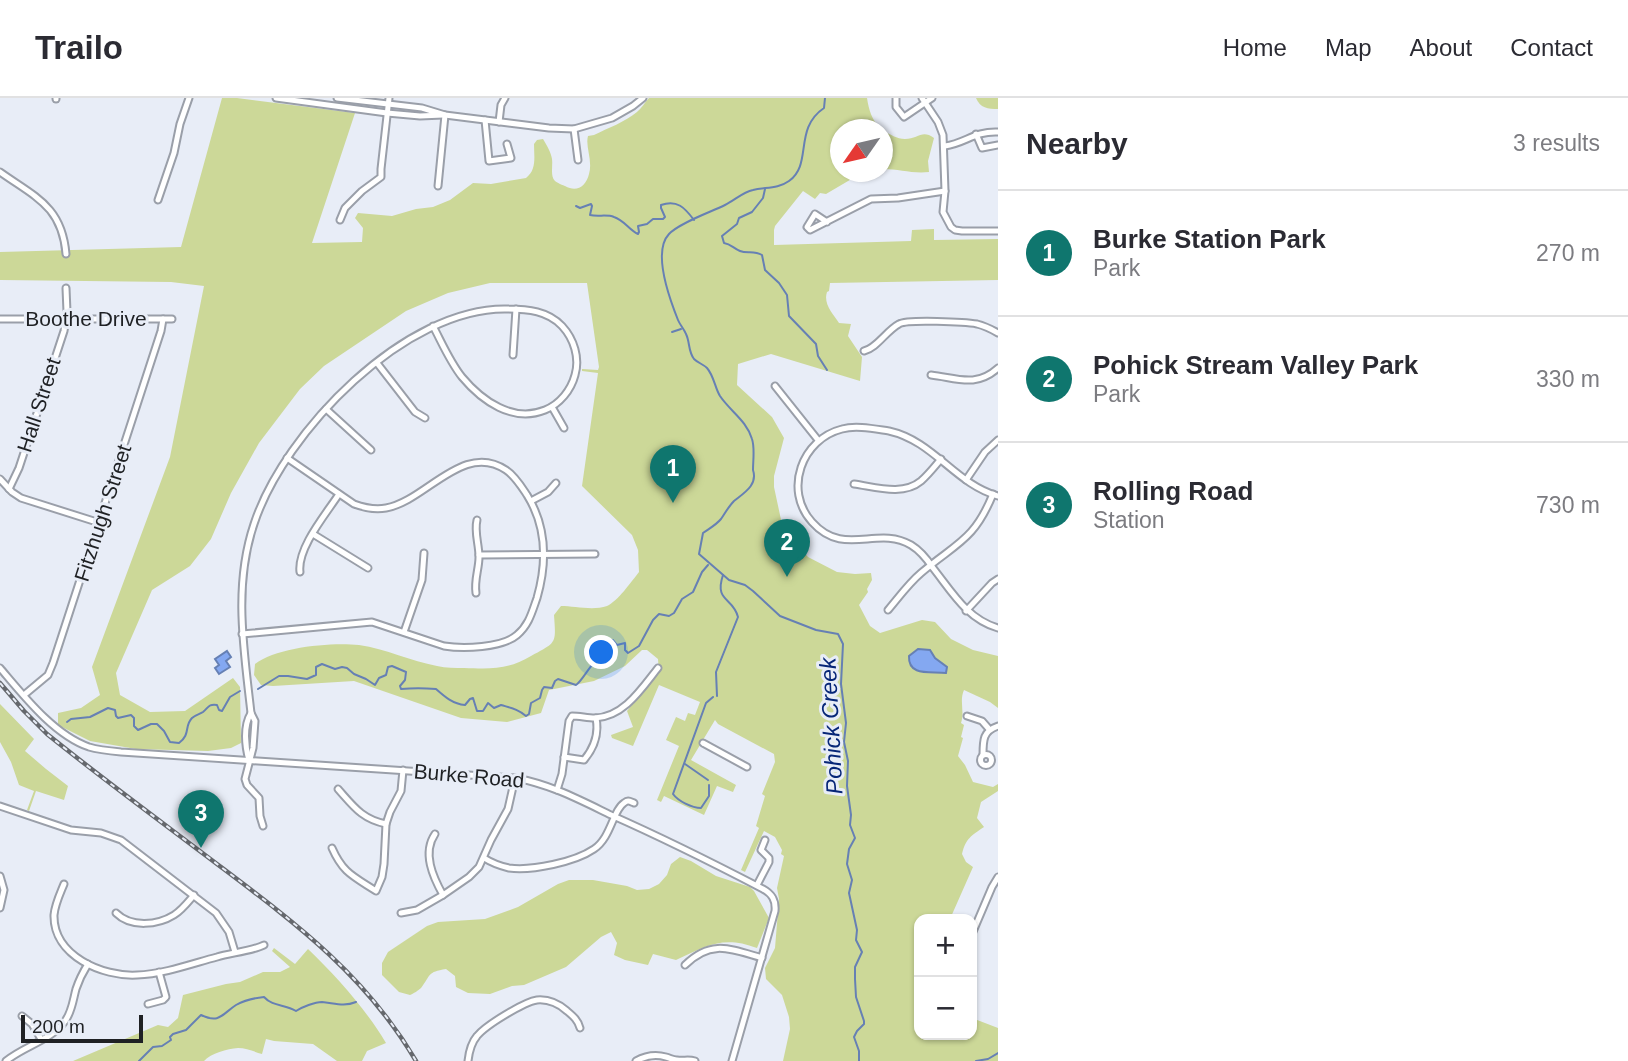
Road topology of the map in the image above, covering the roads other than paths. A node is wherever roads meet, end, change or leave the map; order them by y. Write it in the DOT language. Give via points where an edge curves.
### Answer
graph roads {
  1 [pos="189,98"];
  2 [pos="276,98"];
  3 [pos="337,98"];
  4 [pos="505,98"];
  5 [pos="643,98"];
  6 [pos="896,98"];
  7 [pos="932,98"];
  8 [pos="294,99"];
  9 [pos="388,101"];
  10 [pos="924,101"];
  11 [pos="387,113"];
  12 [pos="445,115"];
  13 [pos="485,120"];
  14 [pos="499,122"];
  15 [pos="575,129"];
  16 [pos="998,132"];
  17 [pos="976,134"];
  18 [pos="507,144"];
  19 [pos="998,145"];
  20 [pos="945,146"];
  21 [pos="578,159"];
  22 [pos="0,172"];
  23 [pos="438,186"];
  24 [pos="945,191"];
  25 [pos="158,200"];
  26 [pos="340,220"];
  27 [pos="827,222"];
  28 [pos="998,231"];
  29 [pos="66,254"];
  30 [pos="66,288"];
  31 [pos="516,309"];
  32 [pos="0,319"];
  33 [pos="66,319"];
  34 [pos="163,319"];
  35 [pos="172,319"];
  36 [pos="433,326"];
  37 [pos="998,333"];
  38 [pos="864,351"];
  39 [pos="513,355"];
  40 [pos="377,363"];
  41 [pos="998,368"];
  42 [pos="931,375"];
  43 [pos="775,386"];
  44 [pos="552,407"];
  45 [pos="326,408"];
  46 [pos="425,418"];
  47 [pos="564,428"];
  48 [pos="818,440"];
  49 [pos="998,440"];
  50 [pos="370,450"];
  51 [pos="287,458"];
  52 [pos="941,459"];
  53 [pos="0,479"];
  54 [pos="966,480"];
  55 [pos="556,483"];
  56 [pos="854,484"];
  57 [pos="9,489"];
  58 [pos="339,494"];
  59 [pos="995,495"];
  60 [pos="531,501"];
  61 [pos="477,520"];
  62 [pos="100,523"];
  63 [pos="313,534"];
  64 [pos="424,552"];
  65 [pos="544,554"];
  66 [pos="595,554"];
  67 [pos="479,555"];
  68 [pos="931,565"];
  69 [pos="368,568"];
  70 [pos="300,572"];
  71 [pos="998,579"];
  72 [pos="476,593"];
  73 [pos="888,610"];
  74 [pos="966,611"];
  75 [pos="998,628"];
  76 [pos="404,632"];
  77 [pos="242,634"];
  78 [pos="0,668"];
  79 [pos="658,668"];
  80 [pos="24,695"];
  81 [pos="967,716"];
  82 [pos="596,718"];
  83 [pos="998,726"];
  84 [pos="989,729"];
  85 [pos="703,743"];
  86 [pos="983,755"];
  87 [pos="564,757"];
  88 [pos="249,760"];
  89 [pos="747,767"];
  90 [pos="403,770"];
  91 [pos="515,778"];
  92 [pos="338,789"];
  93 [pos="557,790"];
  94 [pos="634,803"];
  95 [pos="0,806"];
  96 [pos="615,817"];
  97 [pos="386,824"];
  98 [pos="263,826"];
  99 [pos="435,834"];
  100 [pos="765,840"];
  101 [pos="332,848"];
  102 [pos="484,858"];
  103 [pos="0,876"];
  104 [pos="998,877"];
  105 [pos="64,884"];
  106 [pos="757,886"];
  107 [pos="194,895"];
  108 [pos="443,895"];
  109 [pos="0,908"];
  110 [pos="117,913"];
  111 [pos="401,913"];
  112 [pos="977,922"];
  113 [pos="264,945"];
  114 [pos="235,952"];
  115 [pos="762,958"];
  116 [pos="88,964"];
  117 [pos="685,965"];
  118 [pos="159,972"];
  119 [pos="148,1004"];
  120 [pos="22,1016"];
  121 [pos="580,1028"];
  122 [pos="41,1039"];
  123 [pos="6,1061"];
  124 [pos="468,1061"];
  125 [pos="636,1061"];
  126 [pos="678,1061"];
  127 [pos="695,1061"];
  128 [pos="732,1061"];
  1 -- 25 [label="street"];
  2 -- 8 [label="street"];
  3 -- 9 [label="street"];
  4 -- 14 [label="street"];
  5 -- 15 [label="street" via="612,118"];
  6 -- 10 [label="street" via="904,117"];
  7 -- 10 [label="street"];
  8 -- 11 [label="street"];
  9 -- 11 [label="street"];
  9 -- 12 [label="street"];
  10 -- 20 [label="street" via="938,122"];
  11 -- 12 [label="street"];
  11 -- 26 [label="street" via="381,177 345,208"];
  12 -- 13 [label="street"];
  12 -- 23 [label="street"];
  13 -- 14 [label="street"];
  13 -- 18 [label="street" via="489,161 511,159"];
  14 -- 15 [label="street"];
  15 -- 21 [label="street"];
  16 -- 17 [label="street"];
  17 -- 19 [label="street" via="982,148"];
  17 -- 20 [label="street"];
  20 -- 24 [label="street"];
  22 -- 29 [label="street" via="52,211 64,233"];
  24 -- 27 [label="street" via="871,199"];
  24 -- 28 [label="street" via="943,212 951,228"];
  30 -- 33 [label="street, Hall Street"];
  31 -- 36 [label="street" via="475,311"];
  31 -- 39 [label="street"];
  31 -- 44 [label="street" via="558,321 575,347 577,366 571,387"];
  32 -- 33 [label="street, Boothe Drive"];
  33 -- 34 [label="street, Boothe Drive"];
  33 -- 57 [label="street, Hall Street"];
  34 -- 35 [label="street, Boothe Drive"];
  34 -- 62 [label="street, Fitzhugh Street"];
  36 -- 40 [label="street"];
  36 -- 44 [label="street" via="461,376 490,402 522,414"];
  37 -- 38 [label="street" via="970,323 904,322"];
  40 -- 45 [label="street"];
  40 -- 46 [label="street" via="415,412"];
  41 -- 42 [label="street" via="971,381"];
  43 -- 48 [label="street"];
  44 -- 47 [label="street"];
  45 -- 50 [label="street"];
  45 -- 51 [label="street"];
  48 -- 52 [label="street" via="849,428 889,431 918,442"];
  48 -- 68 [label="street" via="804,458 798,479 801,502 813,523 844,540 902,541"];
  49 -- 54 [label="street"];
  51 -- 58 [label="street"];
  51 -- 77 [label="street" via="253,524 241,592"];
  52 -- 54 [label="street"];
  52 -- 56 [label="street" via="908,488"];
  53 -- 57 [label="street"];
  54 -- 59 [label="street"];
  55 -- 60 [label="street"];
  57 -- 62 [label="street" via="21,498"];
  58 -- 60 [label="street" via="364,507 389,508 460,467 482,462 508,471"];
  58 -- 63 [label="street"];
  59 -- 68 [label="street" via="973,531"];
  60 -- 65 [label="street"];
  61 -- 67 [label="street"];
  62 -- 80 [label="street, Fitzhugh Street" via="49,673"];
  63 -- 69 [label="street"];
  63 -- 70 [label="street" via="300,560"];
  64 -- 76 [label="street" via="422,580"];
  65 -- 66 [label="street"];
  65 -- 67 [label="street"];
  65 -- 76 [label="street" via="532,614 511,639 455,648"];
  67 -- 72 [label="street"];
  68 -- 73 [label="street"];
  68 -- 74 [label="street"];
  71 -- 74 [label="street"];
  74 -- 75 [label="street"];
  76 -- 77 [label="street" via="364,622"];
  77 -- 88 [label="street" via="254,721"];
  78 -- 80 [label="street, Burke Road"];
  79 -- 82 [label="street" via="624,708"];
  80 -- 88 [label="street, Burke Road" via="64,734 89,747"];
  81 -- 84 [label="street"];
  82 -- 87 [label="street" via="598,732 588,756 584,760"];
  82 -- 87 [label="street" via="572,716"];
  83 -- 84 [label="street"];
  84 -- 86 [label="street"];
  85 -- 89 [label="street"];
  87 -- 93 [label="street"];
  88 -- 90 [label="street, Burke Road"];
  88 -- 98 [label="street" via="246,782 259,798"];
  90 -- 91 [label="street, Burke Road"];
  90 -- 97 [label="street" via="401,791"];
  91 -- 93 [label="street, Burke Road"];
  91 -- 102 [label="street" via="508,809"];
  92 -- 97 [label="street" via="362,815"];
  93 -- 96 [label="street, Burke Road"];
  94 -- 96 [label="street" via="625,802"];
  95 -- 107 [label="street" via="71,830 117,838"];
  96 -- 102 [label="street" via="599,846 581,856 517,868"];
  96 -- 106 [label="street, Burke Road"];
  97 -- 101 [label="street" via="384,864 376,891 344,870"];
  99 -- 108 [label="street" via="430,861"];
  100 -- 106 [label="street" via="761,850 769,862"];
  102 -- 108 [label="street" via="469,877"];
  103 -- 109 [label="street" via="4,893"];
  104 -- 112 [label="street"];
  105 -- 116 [label="street" via="55,909 56,929 66,946"];
  106 -- 115 [label="street" via="769,892 775,904"];
  107 -- 110 [label="street" via="178,912 159,922 136,923"];
  107 -- 114 [label="street" via="221,918"];
  108 -- 111 [label="street" via="417,910"];
  113 -- 114 [label="street"];
  114 -- 118 [label="street"];
  115 -- 117 [label="street" via="714,948"];
  115 -- 128 [label="street"];
  116 -- 118 [label="street" via="122,975"];
  116 -- 122 [label="street" via="68,1017"];
  118 -- 119 [label="street" via="166,997"];
  120 -- 122 [label="street"];
  121 -- 124 [label="street" via="561,1005 528,1002 478,1034"];
  122 -- 123 [label="street"];
  125 -- 126 [label="street" via="654,1055"];
  126 -- 127 [label="street"];
}
